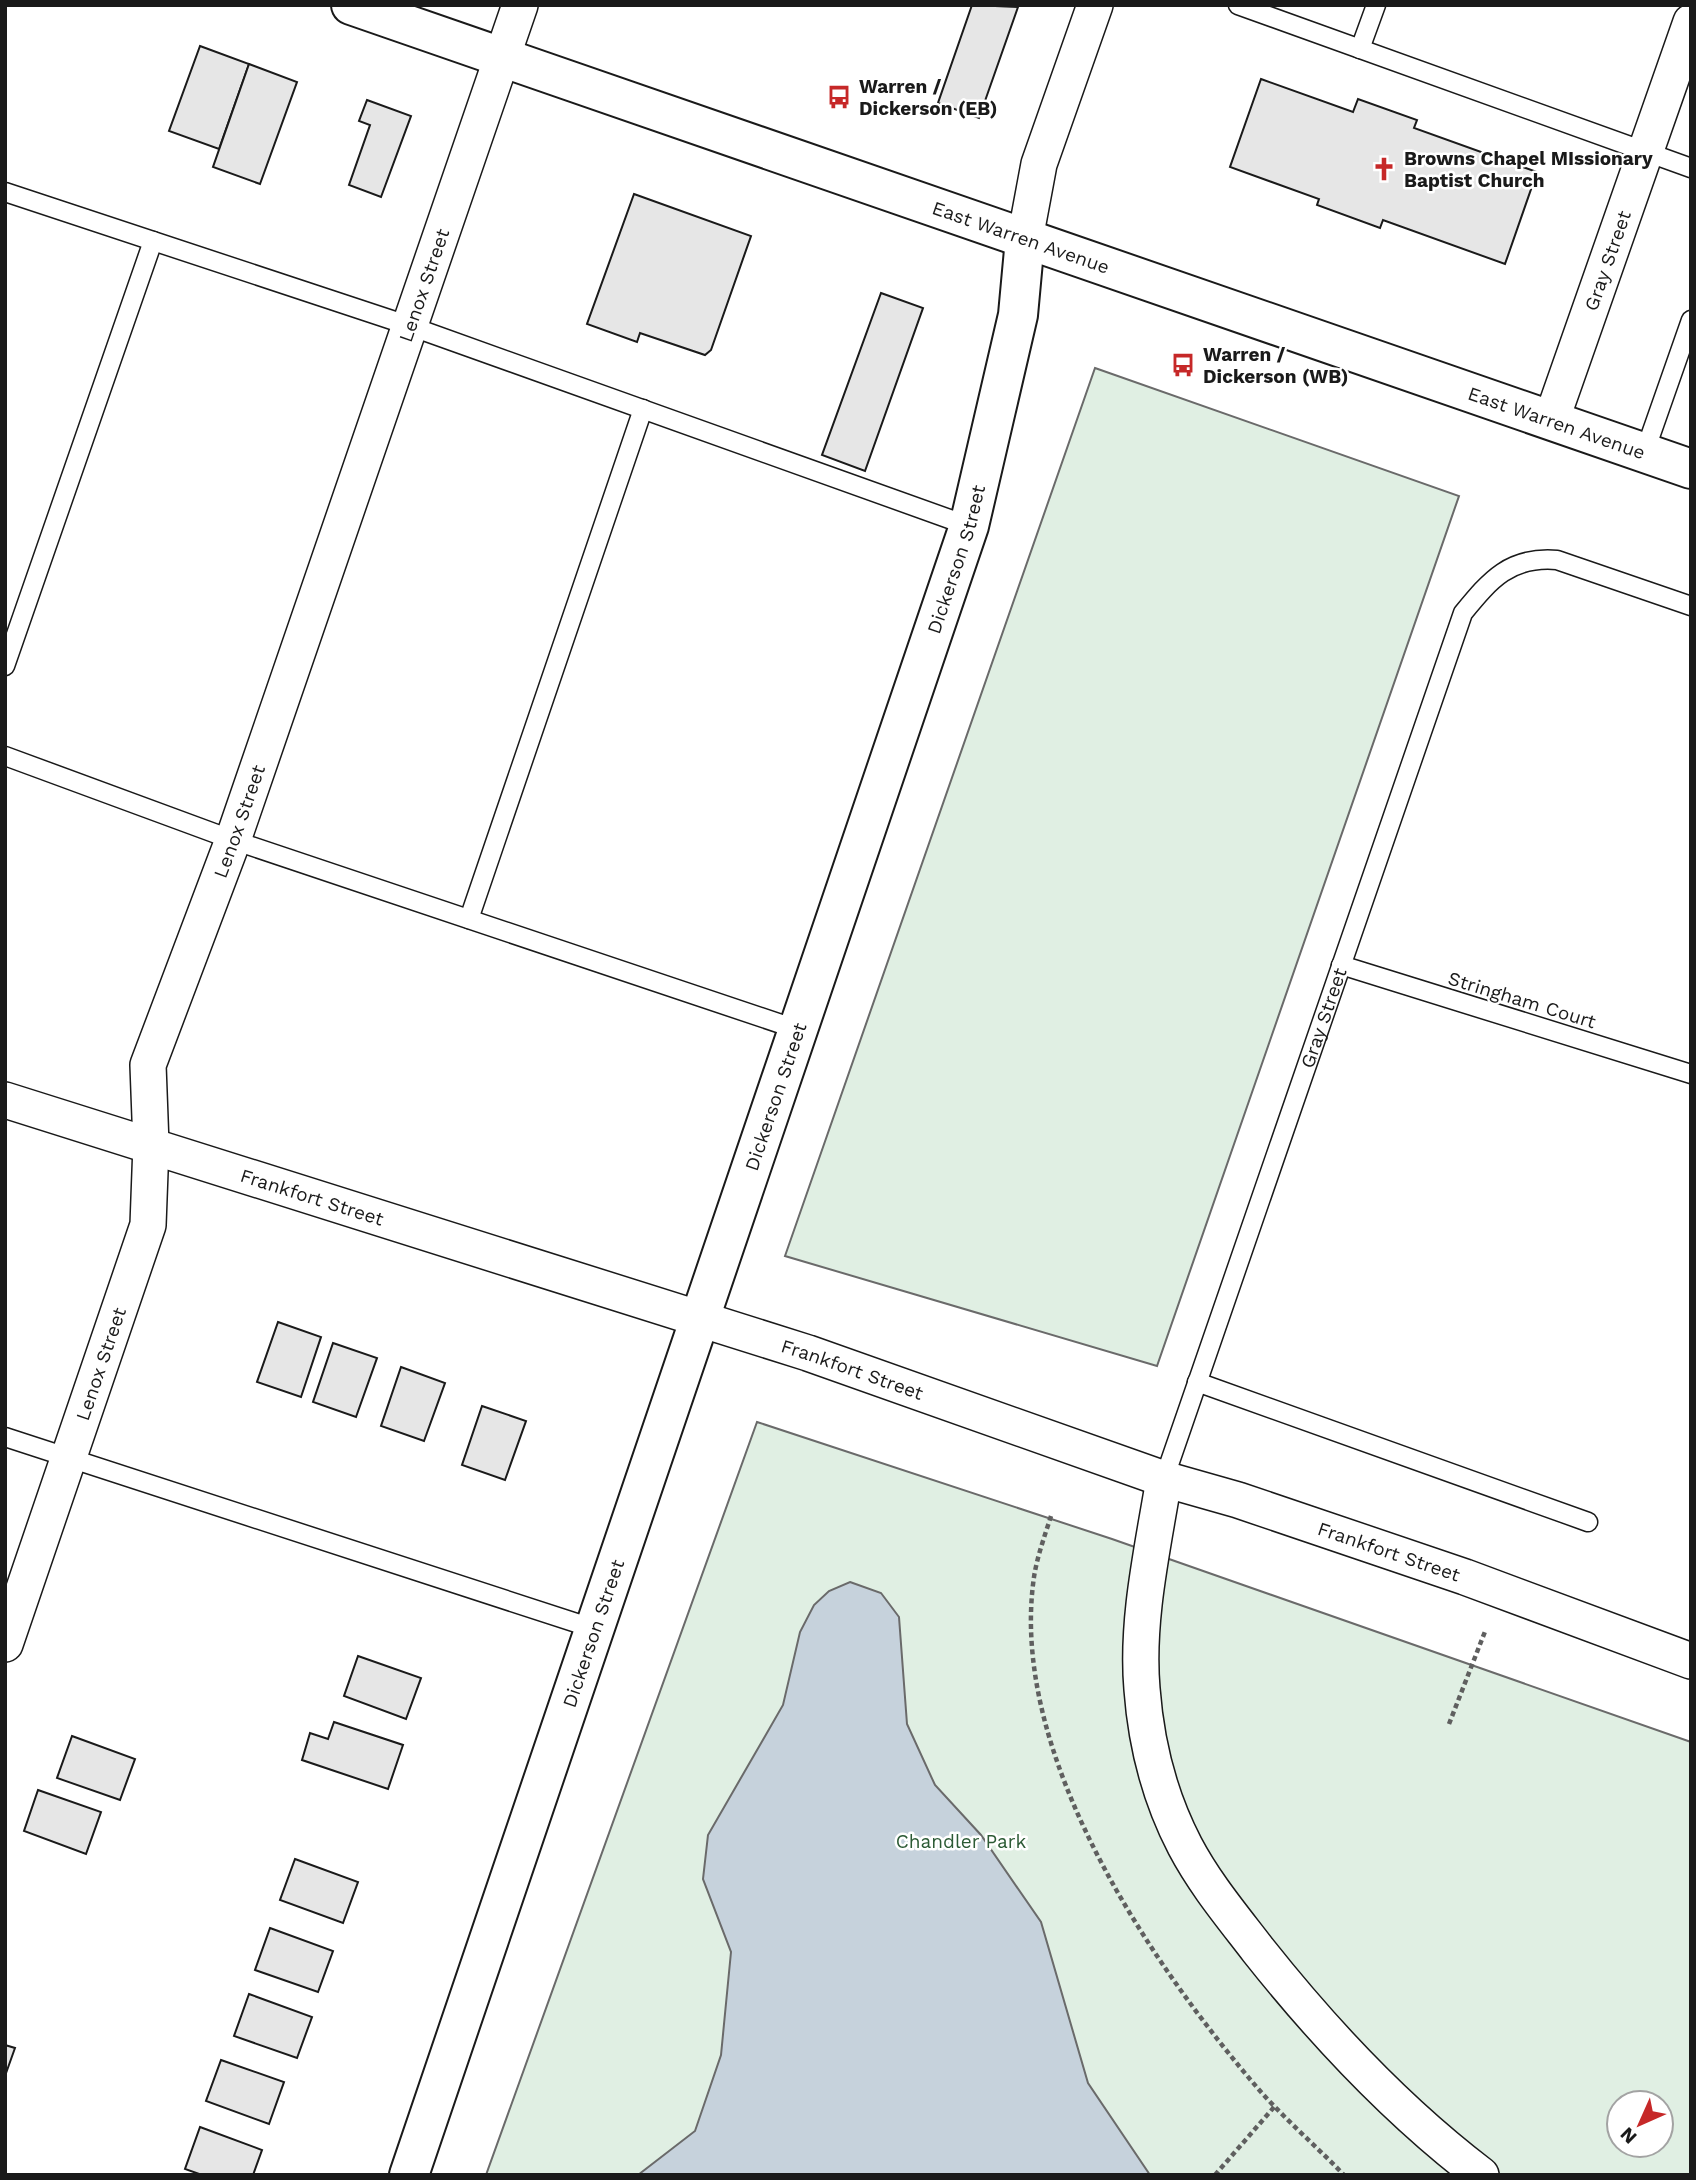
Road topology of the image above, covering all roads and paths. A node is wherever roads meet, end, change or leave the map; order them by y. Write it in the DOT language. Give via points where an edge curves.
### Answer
graph roads {
  1 [pos="351,5"];
  2 [pos="520,5"];
  3 [pos="1094,5"];
  4 [pos="1238,5"];
  5 [pos="1376,5"];
  6 [pos="416,16"];
  7 [pos="1691,22"];
  8 [pos="1360,49"];
  9 [pos="502,58"];
  10 [pos="1645,153"];
  11 [pos="1691,168"];
  12 [pos="5,192"];
  13 [pos="1025,239"];
  14 [pos="153,242"];
  15 [pos="1691,320"];
  16 [pos="410,326"];
  17 [pos="643,409"];
  18 [pos="1551,421"];
  19 [pos="1644,454"];
  20 [pos="1691,470"];
  21 [pos="969,526"];
  22 [pos="1691,606"];
  23 [pos="5,666"];
  24 [pos="5,756"];
  25 [pos="233,840"];
  26 [pos="469,919"];
  27 [pos="1341,965"];
  28 [pos="799,1030"];
  29 [pos="1691,1074"];
  30 [pos="5,1100"];
  31 [pos="151,1145"];
  32 [pos="701,1319"];
  33 [pos="1197,1382"];
  34 [pos="5,1437"];
  35 [pos="69,1458"];
  36 [pos="1164,1479"];
  37 [pos="1051,1516"];
  38 [pos="1588,1522"];
  39 [pos="595,1629"];
  40 [pos="1486,1629"];
  41 [pos="5,1644"];
  42 [pos="1691,1661"];
  43 [pos="1449,1724"];
  44 [pos="1275,2106"];
  45 [pos="409,2175"];
  46 [pos="1215,2175"];
  47 [pos="1344,2175"];
  48 [pos="1480,2175"];
  1 -- 6 [label="street, East Warren Avenue"];
  2 -- 9 [label="street, Lenox Street"];
  3 -- 13 [label="street, Dickerson Street" via="1039,164"];
  4 -- 8 [label="lane"];
  5 -- 8 [label="lane"];
  6 -- 9 [label="street, East Warren Avenue"];
  7 -- 10 [label="street, Gray Street"];
  8 -- 10 [label="lane"];
  9 -- 13 [label="street, East Warren Avenue"];
  9 -- 16 [label="street, Lenox Street"];
  10 -- 11 [label="lane"];
  10 -- 18 [label="street, Gray Street"];
  12 -- 14 [label="lane"];
  13 -- 18 [label="street, East Warren Avenue"];
  13 -- 21 [label="street, Dickerson Street" via="1018,315"];
  14 -- 16 [label="lane"];
  14 -- 23 [label="lane"];
  15 -- 19 [label="lane"];
  16 -- 17 [label="lane"];
  16 -- 25 [label="street, Lenox Street"];
  17 -- 21 [label="lane"];
  17 -- 26 [label="lane"];
  18 -- 19 [label="street, East Warren Avenue"];
  19 -- 20 [label="street, East Warren Avenue"];
  21 -- 28 [label="street, Dickerson Street"];
  22 -- 27 [label="lane, Gray Street" via="1557,560 1504,569 1488,582 1463,613"];
  24 -- 25 [label="lane"];
  25 -- 26 [label="lane"];
  25 -- 31 [label="street, Lenox Street" via="148,1065"];
  26 -- 28 [label="lane"];
  27 -- 29 [label="lane, Stringham Court"];
  27 -- 33 [label="lane, Gray Street"];
  28 -- 32 [label="street, Dickerson Street"];
  30 -- 31 [label="street, Frankfort Street"];
  31 -- 32 [label="street, Frankfort Street"];
  31 -- 35 [label="street, Lenox Street" via="148,1225"];
  32 -- 36 [label="street, Frankfort Street"];
  32 -- 39 [label="street, Dickerson Street"];
  33 -- 36 [label="lane, Gray Street"];
  33 -- 38 [label="lane"];
  34 -- 35 [label="lane"];
  35 -- 39 [label="lane"];
  35 -- 41 [label="street, Lenox Street"];
  36 -- 42 [label="street, Frankfort Street" via="1452,1573"];
  36 -- 48 [label="street" via="1143,1633 1142,1688 1149,1742 1163,1795 1185,1846 1213,1893 1336,2041 1392,2098"];
  37 -- 44 [label="path" via="1034,1576 1037,1689 1084,1830 1146,1942"];
  39 -- 45 [label="street, Dickerson Street"];
  40 -- 43 [label="path"];
  44 -- 46 [label="path"];
  44 -- 47 [label="path"];
}
